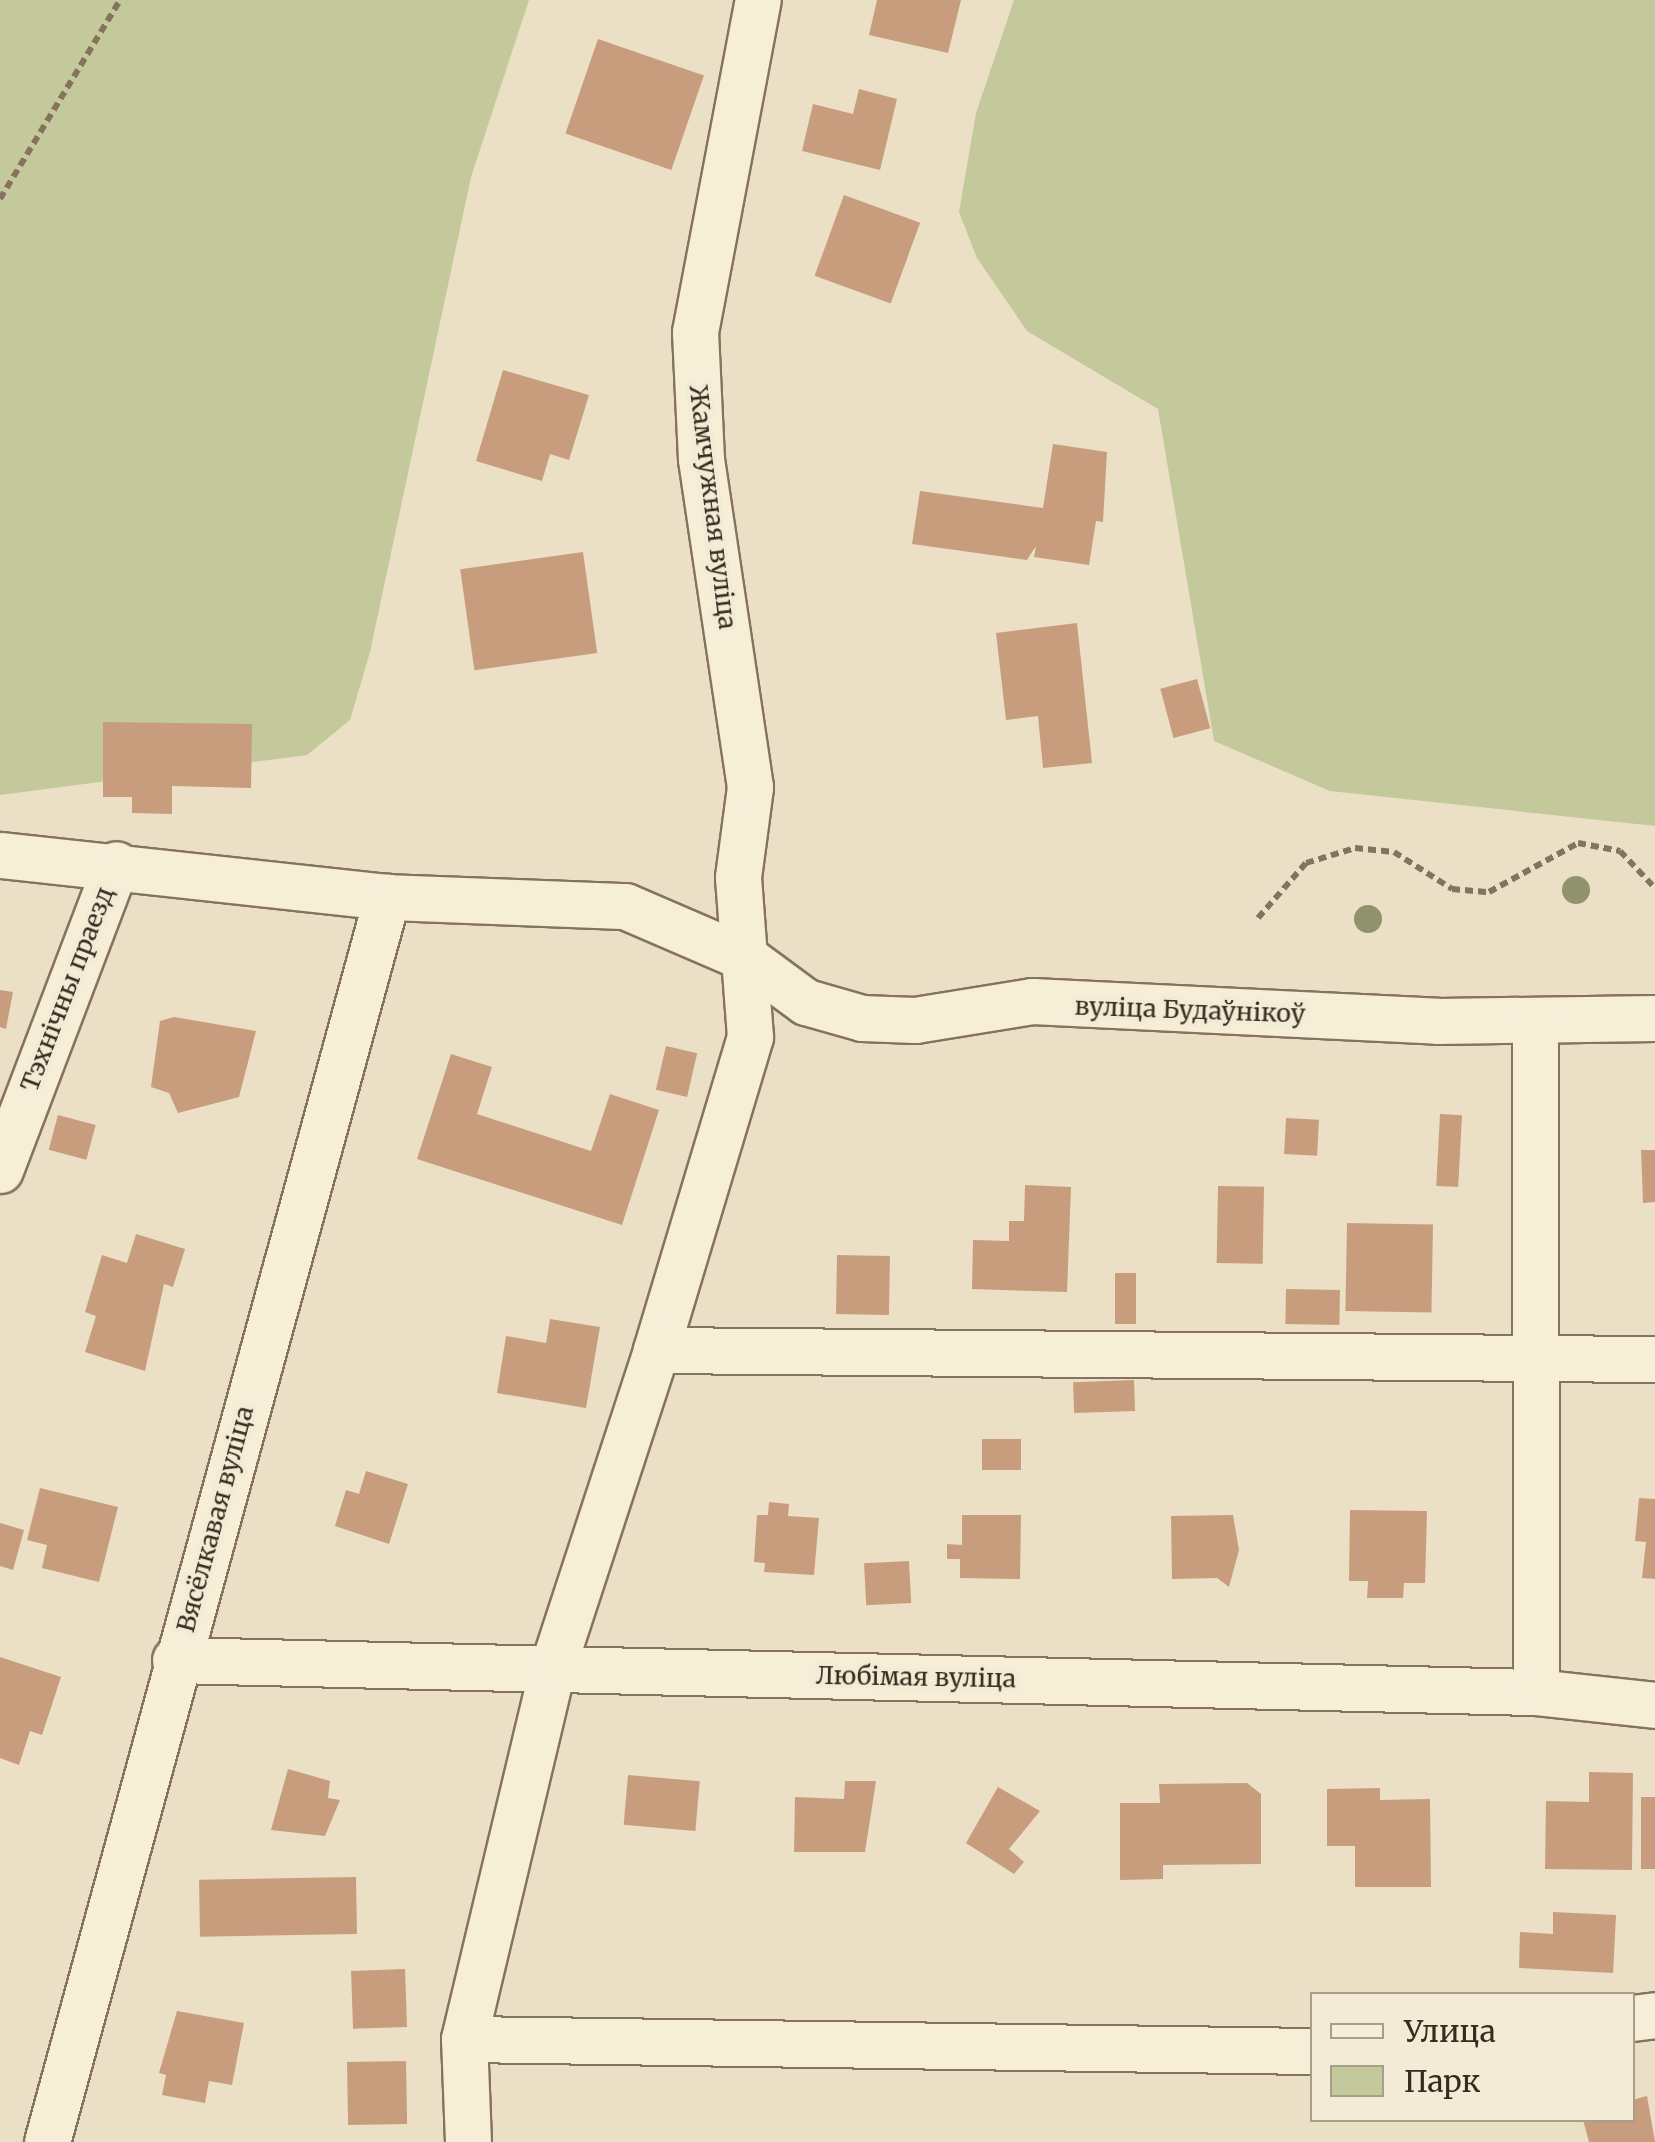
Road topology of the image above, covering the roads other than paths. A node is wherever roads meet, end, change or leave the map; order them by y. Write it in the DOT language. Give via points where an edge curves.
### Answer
graph roads {
  1 [pos="758,0"];
  2 [pos="0,855"];
  3 [pos="116,864"];
  4 [pos="387,897"];
  5 [pos="746,958"];
  6 [pos="1655,1018"];
  7 [pos="1535,1020"];
  8 [pos="0,1170"];
  9 [pos="656,1350"];
  10 [pos="1536,1358"];
  11 [pos="1655,1359"];
  12 [pos="175,1660"];
  13 [pos="552,1669"];
  14 [pos="1536,1692"];
  15 [pos="1655,1705"];
  16 [pos="464,2039"];
  17 [pos="1310,2051"];
  18 [pos="48,2142"];
  19 [pos="468,2142"];
  1 -- 5 [label="street, Жамчужная вуліца" via="716,189 695,347 701,459 750,787 738,877"];
  2 -- 3 [label="street, вуліца Будаўнікоў"];
  3 -- 4 [label="street, вуліца Будаўнікоў"];
  3 -- 8 [label="street, Тэхнічны праезд"];
  4 -- 5 [label="street, вуліца Будаўнікоў" via="625,906"];
  4 -- 12 [label="street, Вясёлкавая вуліца"];
  5 -- 7 [label="street, вуліца Будаўнікоў" via="806,1002 876,1019 1032,1002"];
  5 -- 9 [label="street, Жамчужная вуліца" via="750,1037"];
  6 -- 7 [label="street, вуліца Будаўнікоў"];
  7 -- 10 [label="street"];
  9 -- 10 [label="street"];
  9 -- 13 [label="street, Жамчужная вуліца"];
  10 -- 11 [label="street"];
  10 -- 14 [label="street"];
  12 -- 13 [label="street, Любімая вуліца"];
  12 -- 18 [label="street, Вясёлкавая вуліца"];
  13 -- 14 [label="street, Любімая вуліца"];
  13 -- 16 [label="street, Жамчужная вуліца"];
  14 -- 15 [label="street, Любімая вуліца"];
  16 -- 17 [label="street"];
  16 -- 19 [label="street, Жамчужная вуліца"];
}
